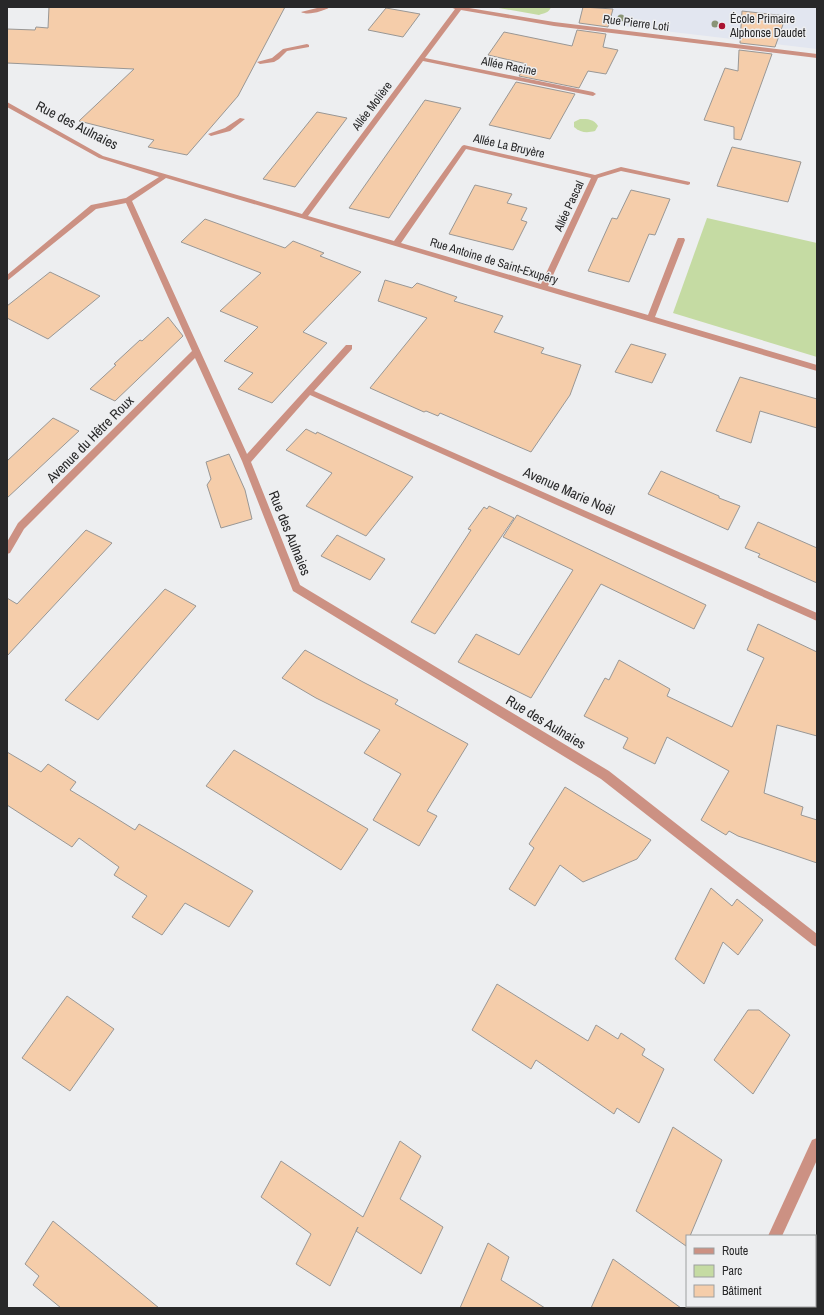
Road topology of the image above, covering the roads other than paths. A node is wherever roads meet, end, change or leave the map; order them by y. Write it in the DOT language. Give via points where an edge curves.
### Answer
graph roads {
  1 [pos="327,7"];
  2 [pos="457,7"];
  3 [pos="304,12"];
  4 [pos="307,46"];
  5 [pos="817,56"];
  6 [pos="420,59"];
  7 [pos="260,62"];
  8 [pos="593,94"];
  9 [pos="7,104"];
  10 [pos="242,119"];
  11 [pos="211,134"];
  12 [pos="165,176"];
  13 [pos="595,176"];
  14 [pos="688,183"];
  15 [pos="128,200"];
  16 [pos="303,217"];
  17 [pos="681,240"];
  18 [pos="396,244"];
  19 [pos="7,278"];
  20 [pos="543,288"];
  21 [pos="650,319"];
  22 [pos="349,347"];
  23 [pos="197,351"];
  24 [pos="817,368"];
  25 [pos="310,392"];
  26 [pos="246,461"];
  27 [pos="7,550"];
  28 [pos="817,617"];
  29 [pos="817,941"];
  30 [pos="817,1145"];
  31 [pos="775,1235"];
  1 -- 3 [label="street" via="314,12"];
  2 -- 5 [label="street, Rue Pierre Loti" via="554,24 646,32"];
  2 -- 6 [label="street, Allée Molière"];
  4 -- 7 [label="street" via="285,50 279,58"];
  6 -- 8 [label="street, Allée Racine"];
  6 -- 16 [label="street, Allée Molière"];
  9 -- 12 [label="street, Rue des Aulnaies" via="102,157"];
  10 -- 11 [label="street" via="225,132"];
  12 -- 15 [label="street"];
  12 -- 16 [label="street, Rue Antoine de Saint-Exupéry"];
  13 -- 14 [label="street, Allée Pascal" via="621,169"];
  13 -- 18 [label="street, Allée La Bruyère" via="464,147"];
  13 -- 20 [label="street, Allée Pascal"];
  15 -- 19 [label="street" via="94,207"];
  15 -- 23 [label="street, Rue des Aulnaies"];
  16 -- 18 [label="street, Rue Antoine de Saint-Exupéry"];
  17 -- 21 [label="street"];
  18 -- 20 [label="street, Rue Antoine de Saint-Exupéry"];
  20 -- 21 [label="street, Rue Antoine de Saint-Exupéry"];
  21 -- 24 [label="street, Rue Antoine de Saint-Exupéry"];
  22 -- 25 [label="street"];
  23 -- 26 [label="street, Rue des Aulnaies"];
  23 -- 27 [label="street, Avenue du Hêtre Roux" via="21,526"];
  25 -- 26 [label="street"];
  25 -- 28 [label="street, Avenue Marie Noël"];
  26 -- 29 [label="street, Rue des Aulnaies" via="296,588 605,775"];
  30 -- 31 [label="street"];
}
